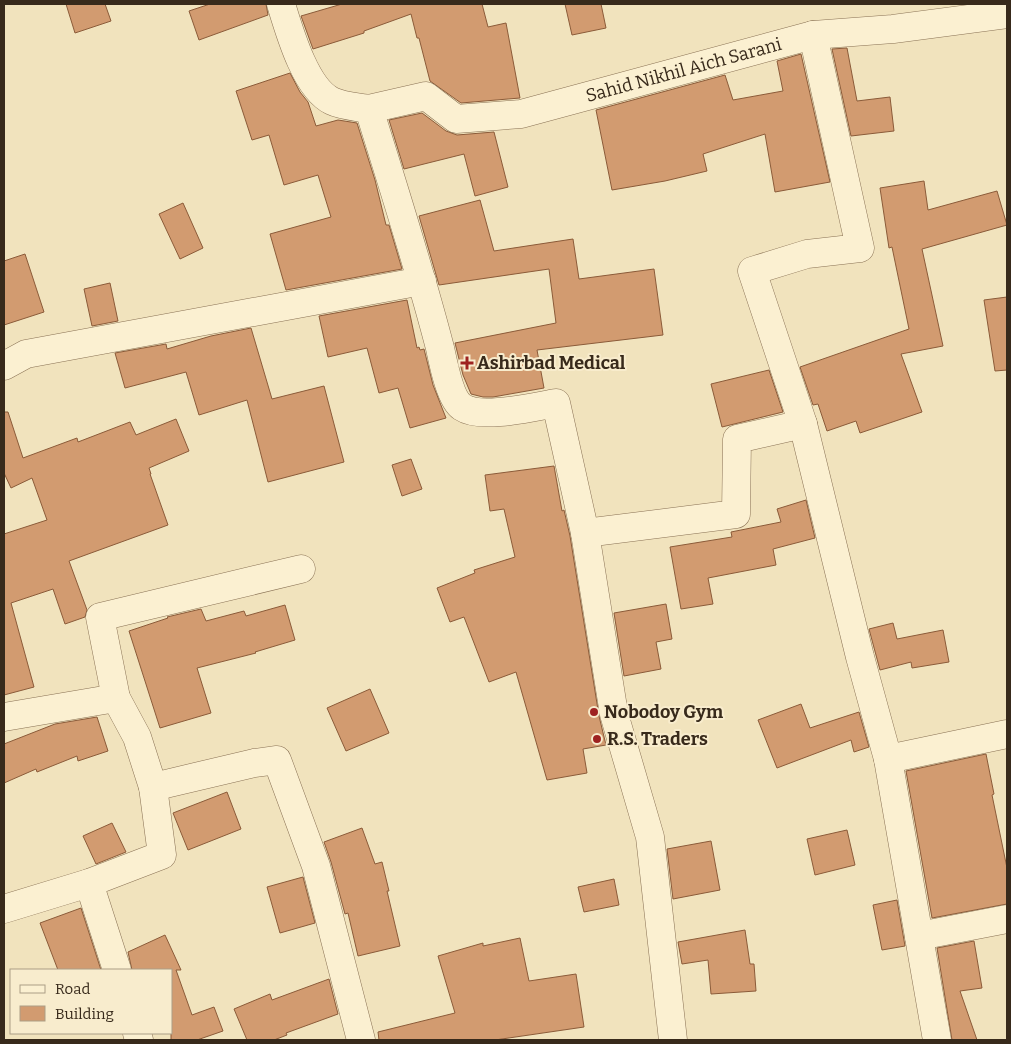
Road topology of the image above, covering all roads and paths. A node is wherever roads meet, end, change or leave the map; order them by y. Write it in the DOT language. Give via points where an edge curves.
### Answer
graph roads {
  1 [pos="281,4"];
  2 [pos="1007,14"];
  3 [pos="813,36"];
  4 [pos="369,110"];
  5 [pos="422,281"];
  6 [pos="4,366"];
  7 [pos="803,424"];
  8 [pos="585,533"];
  9 [pos="301,569"];
  10 [pos="116,698"];
  11 [pos="4,717"];
  12 [pos="1007,734"];
  13 [pos="888,759"];
  14 [pos="153,787"];
  15 [pos="89,884"];
  16 [pos="4,909"];
  17 [pos="1007,919"];
  18 [pos="919,936"];
  19 [pos="117,969"];
  20 [pos="361,1040"];
  21 [pos="673,1040"];
  22 [pos="937,1040"];
  1 -- 4 [label="street" via="312,83 331,100"];
  2 -- 3 [label="street, Sahid Nikhil Aich Sarani"];
  3 -- 4 [label="street, Sahid Nikhil Aich Sarani" via="521,114 456,119 426,96"];
  3 -- 7 [label="street" via="860,248 807,254 752,271"];
  4 -- 5 [label="street"];
  5 -- 6 [label="street" via="26,354"];
  5 -- 8 [label="street" via="447,377 460,406 485,414 556,403"];
  7 -- 8 [label="street" via="738,438 736,514"];
  7 -- 13 [label="street"];
  8 -- 21 [label="street" via="614,714 650,837"];
  9 -- 10 [label="street" via="100,617"];
  10 -- 11 [label="street"];
  10 -- 14 [label="street" via="137,736"];
  12 -- 13 [label="street"];
  13 -- 18 [label="street"];
  14 -- 15 [label="street" via="162,855"];
  14 -- 20 [label="street" via="277,760 316,866"];
  15 -- 16 [label="street"];
  15 -- 19 [label="street"];
  17 -- 18 [label="street"];
  18 -- 22 [label="street"];
}
